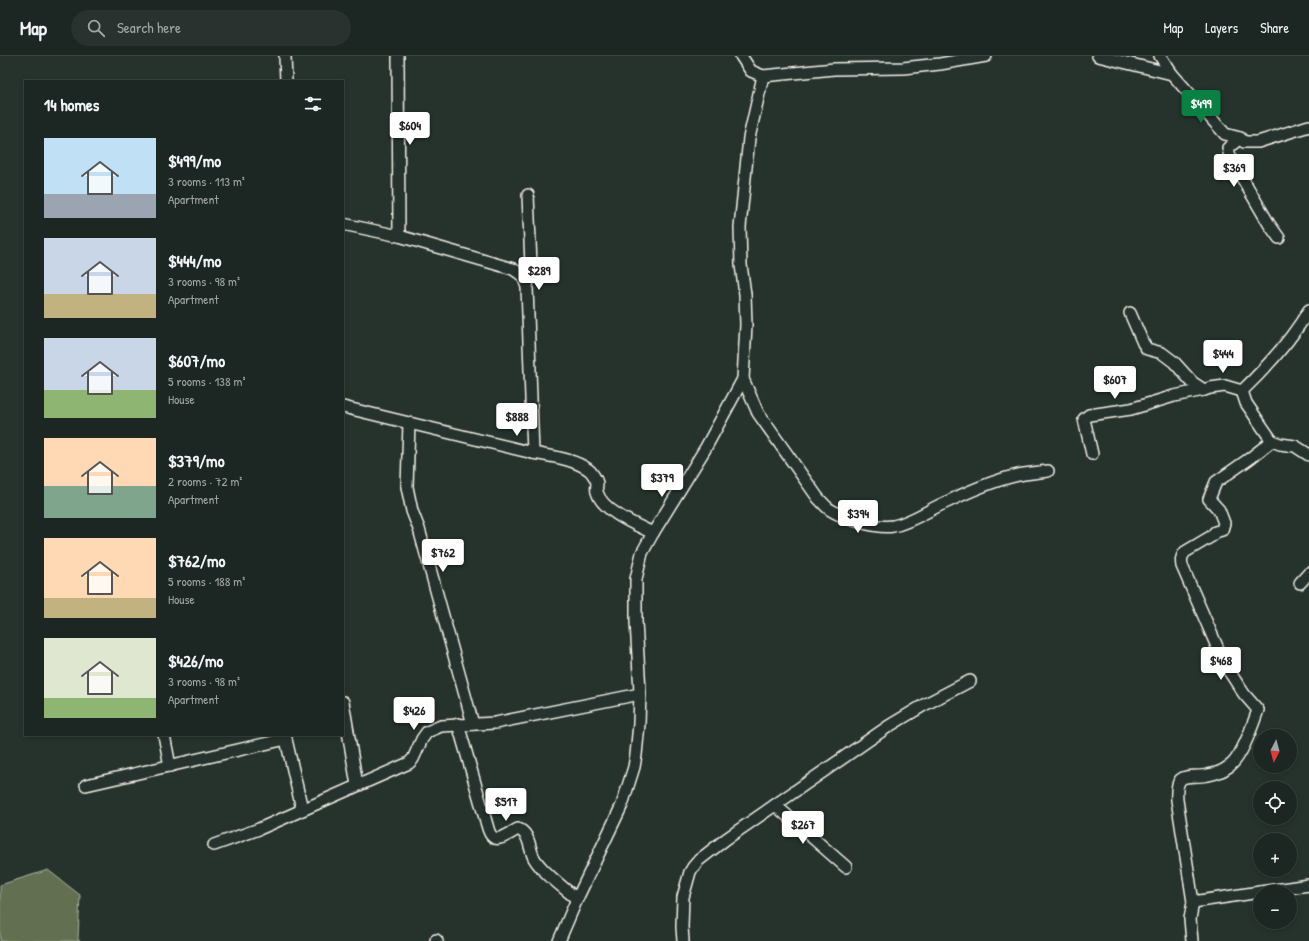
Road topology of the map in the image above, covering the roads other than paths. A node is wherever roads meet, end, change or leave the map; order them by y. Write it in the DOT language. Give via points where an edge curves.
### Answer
graph roads {
  1 [pos="285,56"];
  2 [pos="398,56"];
  3 [pos="741,56"];
  4 [pos="986,56"];
  5 [pos="1098,56"];
  6 [pos="1160,56"];
  7 [pos="1172,74"];
  8 [pos="763,76"];
  9 [pos="286,80"];
  10 [pos="1309,126"];
  11 [pos="1240,138"];
  12 [pos="528,195"];
  13 [pos="344,224"];
  14 [pos="399,236"];
  15 [pos="1279,238"];
  16 [pos="527,287"];
  17 [pos="1130,313"];
  18 [pos="1307,316"];
  19 [pos="743,379"];
  20 [pos="1204,390"];
  21 [pos="1242,391"];
  22 [pos="344,407"];
  23 [pos="409,423"];
  24 [pos="1272,441"];
  25 [pos="533,453"];
  26 [pos="1092,454"];
  27 [pos="1309,455"];
  28 [pos="1048,471"];
  29 [pos="653,533"];
  30 [pos="1309,573"];
  31 [pos="1300,584"];
  32 [pos="970,681"];
  33 [pos="640,694"];
  34 [pos="344,708"];
  35 [pos="458,724"];
  36 [pos="473,724"];
  37 [pos="164,736"];
  38 [pos="286,737"];
  39 [pos="170,766"];
  40 [pos="86,785"];
  41 [pos="357,785"];
  42 [pos="774,805"];
  43 [pos="302,809"];
  44 [pos="214,845"];
  45 [pos="846,867"];
  46 [pos="1309,885"];
  47 [pos="1297,887"];
  48 [pos="1253,893"];
  49 [pos="577,900"];
  50 [pos="1193,902"];
  51 [pos="559,941"];
  52 [pos="683,941"];
  53 [pos="1192,941"];
  1 -- 9 [label="street"];
  2 -- 14 [label="street"];
  3 -- 8 [label="street" via="751,71"];
  4 -- 8 [label="street" via="903,68 834,69"];
  5 -- 7 [label="street"];
  6 -- 7 [label="street"];
  7 -- 11 [label="street" via="1225,134"];
  8 -- 19 [label="street" via="749,138 740,227 746,310"];
  10 -- 11 [label="street" via="1258,142 1244,142"];
  11 -- 15 [label="street" via="1228,148 1230,157"];
  12 -- 16 [label="street" via="531,264"];
  13 -- 14 [label="street"];
  14 -- 16 [label="street" via="513,269 523,276"];
  16 -- 25 [label="street"];
  17 -- 20 [label="street" via="1147,349 1162,353"];
  18 -- 21 [label="street" via="1264,370"];
  19 -- 28 [label="street" via="758,414 818,498 827,508 863,523 893,526 1008,478"];
  19 -- 29 [label="street" via="705,449"];
  20 -- 21 [label="street" via="1225,386"];
  20 -- 26 [label="street" via="1131,409 1087,416 1084,419"];
  21 -- 24 [label="street" via="1246,403"];
  22 -- 23 [label="street"];
  23 -- 25 [label="street"];
  23 -- 36 [label="street" via="407,487 412,511"];
  24 -- 27 [label="street" via="1295,446"];
  24 -- 50 [label="street" via="1216,482 1209,500 1220,510 1224,523 1222,530 1185,552 1181,561 1225,665 1258,710 1243,750 1229,767 1208,775 1185,777 1179,781 1176,789"];
  25 -- 29 [label="street" via="580,464 590,471 597,482 596,491 607,506 628,521"];
  29 -- 33 [label="street" via="642,553 636,579"];
  30 -- 31 [label="street"];
  32 -- 42 [label="street" via="889,726"];
  33 -- 36 [label="street" via="512,720"];
  33 -- 49 [label="street" via="634,767 622,805"];
  34 -- 41 [label="street"];
  35 -- 36 [label="street"];
  35 -- 41 [label="street" via="440,726 426,732 409,763"];
  35 -- 49 [label="street" via="492,836 499,839 518,829 522,830 539,864"];
  37 -- 39 [label="street"];
  38 -- 39 [label="street"];
  38 -- 43 [label="street"];
  39 -- 40 [label="street"];
  41 -- 43 [label="street"];
  42 -- 45 [label="street"];
  42 -- 52 [label="street" via="726,839 693,867 683,902"];
  43 -- 44 [label="street"];
  46 -- 47 [label="street"];
  48 -- 50 [label="street"];
  49 -- 51 [label="street"];
  50 -- 53 [label="street" via="1190,919"];
}
